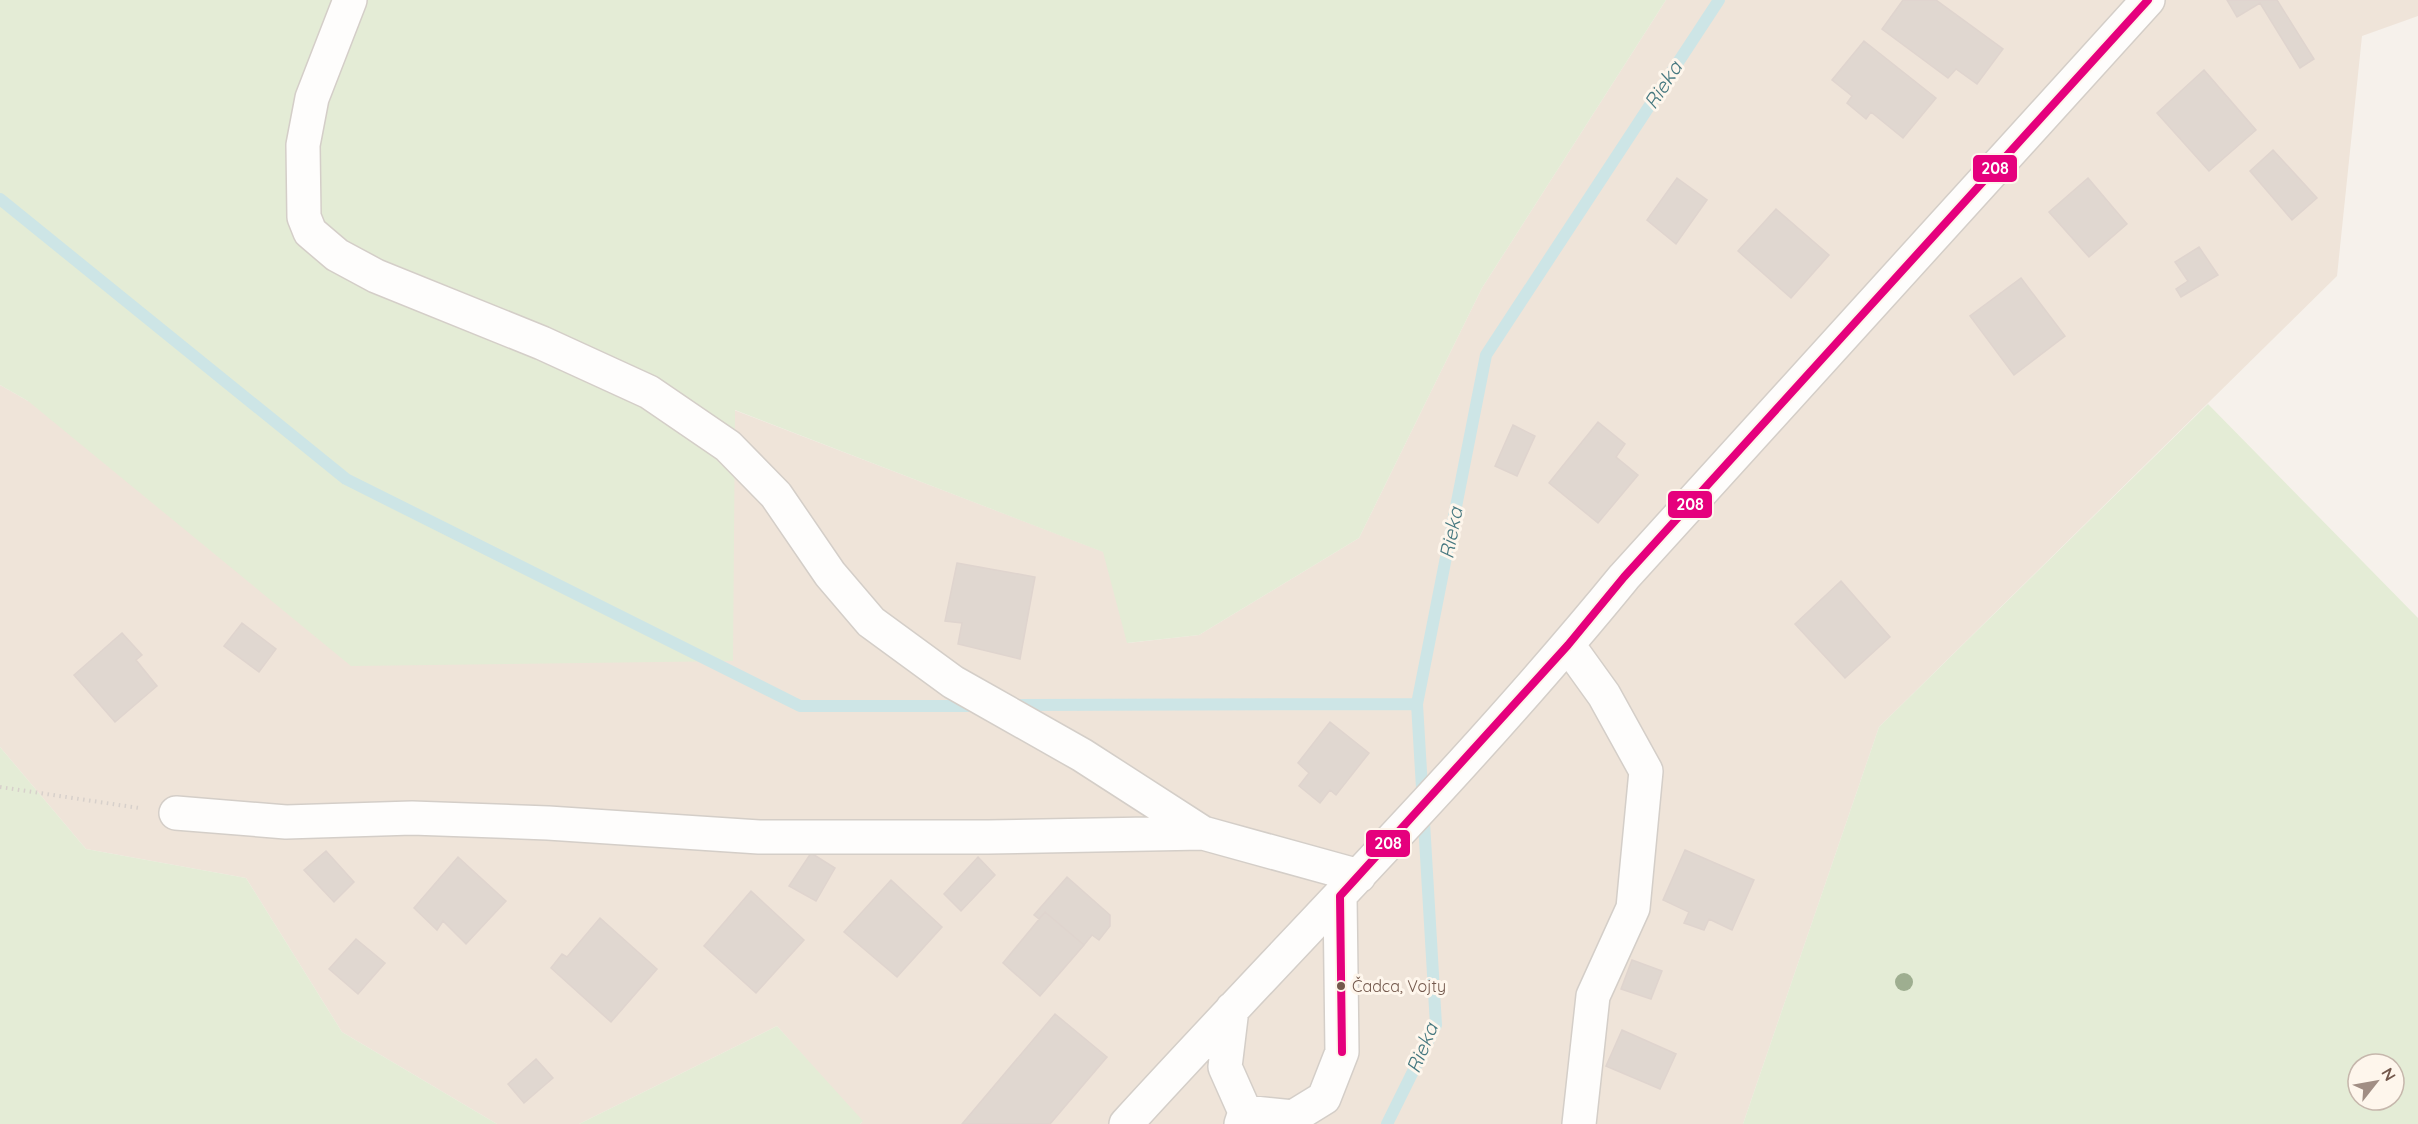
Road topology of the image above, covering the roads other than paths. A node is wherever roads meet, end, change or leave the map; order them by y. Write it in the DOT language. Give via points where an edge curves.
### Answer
graph roads {
  1 [pos="350,0"];
  2 [pos="2148,0"];
  3 [pos="1568,645"];
  4 [pos="177,813"];
  5 [pos="1203,833"];
  6 [pos="1349,886"];
  7 [pos="1232,1009"];
  8 [pos="1243,1118"];
  9 [pos="1126,1124"];
  10 [pos="1579,1124"];
  1 -- 5 [label="street" via="312,98 303,145 304,217 310,232 337,255 376,276 542,343 650,392 728,446 776,495 830,574 871,622 953,682 1083,755"];
  2 -- 3 [label="street" via="1632,568"];
  3 -- 6 [label="street"];
  3 -- 10 [label="street" via="1604,695 1646,771 1633,908 1593,996"];
  4 -- 5 [label="street" via="286,822 412,818 759,837"];
  5 -- 6 [label="street"];
  6 -- 7 [label="street"];
  6 -- 8 [label="street" via="1342,1052 1324,1098 1293,1117"];
  7 -- 8 [label="street" via="1225,1067"];
  7 -- 9 [label="street"];
}
